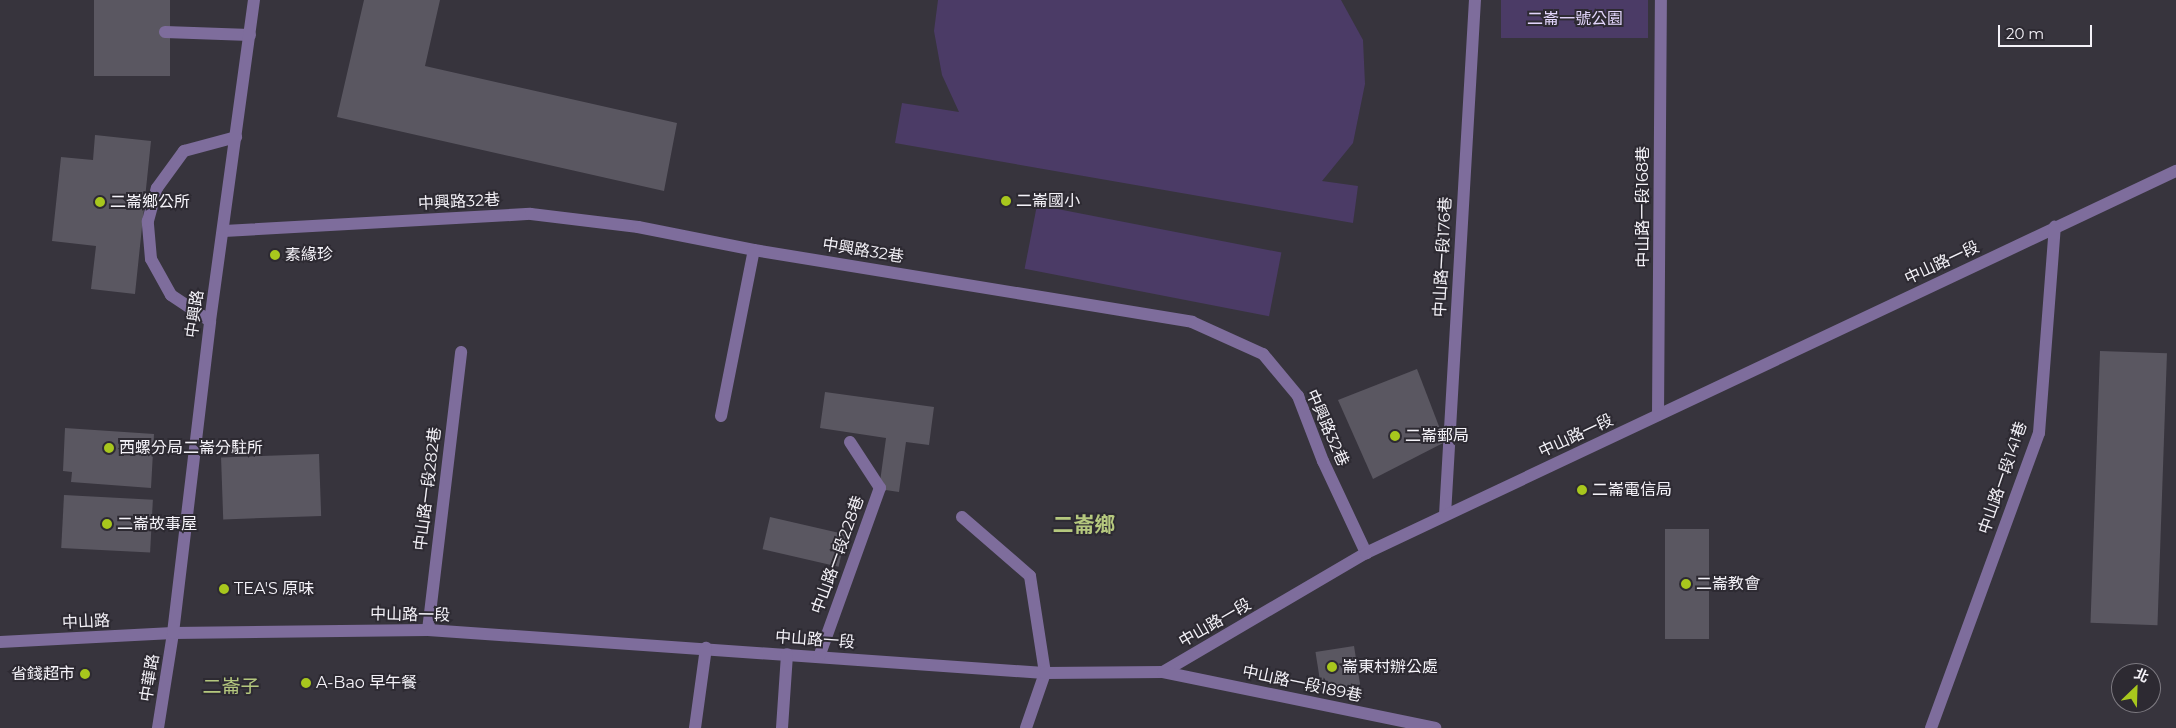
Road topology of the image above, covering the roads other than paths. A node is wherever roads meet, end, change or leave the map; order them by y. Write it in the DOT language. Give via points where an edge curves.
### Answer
graph roads {
  1 [pos="254,0"];
  2 [pos="1475,0"];
  3 [pos="1661,0"];
  4 [pos="165,32"];
  5 [pos="250,35"];
  6 [pos="236,137"];
  7 [pos="2176,171"];
  8 [pos="2056,227"];
  9 [pos="224,231"];
  10 [pos="754,250"];
  11 [pos="210,322"];
  12 [pos="461,352"];
  13 [pos="1658,415"];
  14 [pos="721,416"];
  15 [pos="850,442"];
  16 [pos="1445,515"];
  17 [pos="962,517"];
  18 [pos="1366,553"];
  19 [pos="428,630"];
  20 [pos="173,633"];
  21 [pos="0,642"];
  22 [pos="706,648"];
  23 [pos="787,654"];
  24 [pos="819,656"];
  25 [pos="1163,672"];
  26 [pos="1045,673"];
  27 [pos="158,728"];
  28 [pos="695,728"];
  29 [pos="782,728"];
  30 [pos="1026,728"];
  31 [pos="1436,728"];
  32 [pos="1931,728"];
  1 -- 5 [label="street, 中興路"];
  2 -- 16 [label="street, 中山路一段176巷"];
  3 -- 13 [label="street, 中山路一段168巷"];
  4 -- 5 [label="street"];
  5 -- 6 [label="street, 中興路"];
  6 -- 9 [label="street, 中興路"];
  6 -- 11 [label="street" via="184,151 157,188 148,221 151,259 171,295"];
  7 -- 8 [label="street, 中山路一段"];
  8 -- 13 [label="street, 中山路一段"];
  8 -- 32 [label="street, 中山路一段141巷" via="2039,433"];
  9 -- 10 [label="street, 中興路32巷" via="531,214 638,227"];
  9 -- 11 [label="street, 中興路"];
  10 -- 14 [label="street"];
  10 -- 18 [label="street, 中興路32巷" via="1192,322 1263,354 1298,396"];
  11 -- 20 [label="street, 中興路"];
  12 -- 19 [label="street, 中山路一段282巷"];
  13 -- 16 [label="street, 中山路一段"];
  15 -- 24 [label="street, 中山路一段228巷" via="880,488"];
  16 -- 18 [label="street, 中山路一段"];
  17 -- 26 [label="street" via="1030,576"];
  18 -- 25 [label="street, 中山路一段"];
  19 -- 20 [label="street, 中山路一段"];
  19 -- 22 [label="street, 中山路一段"];
  20 -- 21 [label="street, 中山路"];
  20 -- 27 [label="street, 中華路"];
  22 -- 23 [label="street, 中山路一段"];
  22 -- 28 [label="street"];
  23 -- 24 [label="street, 中山路一段"];
  23 -- 29 [label="street"];
  24 -- 26 [label="street, 中山路一段"];
  25 -- 26 [label="street, 中山路一段"];
  25 -- 31 [label="street, 中山路一段189巷"];
  26 -- 30 [label="street"];
}
